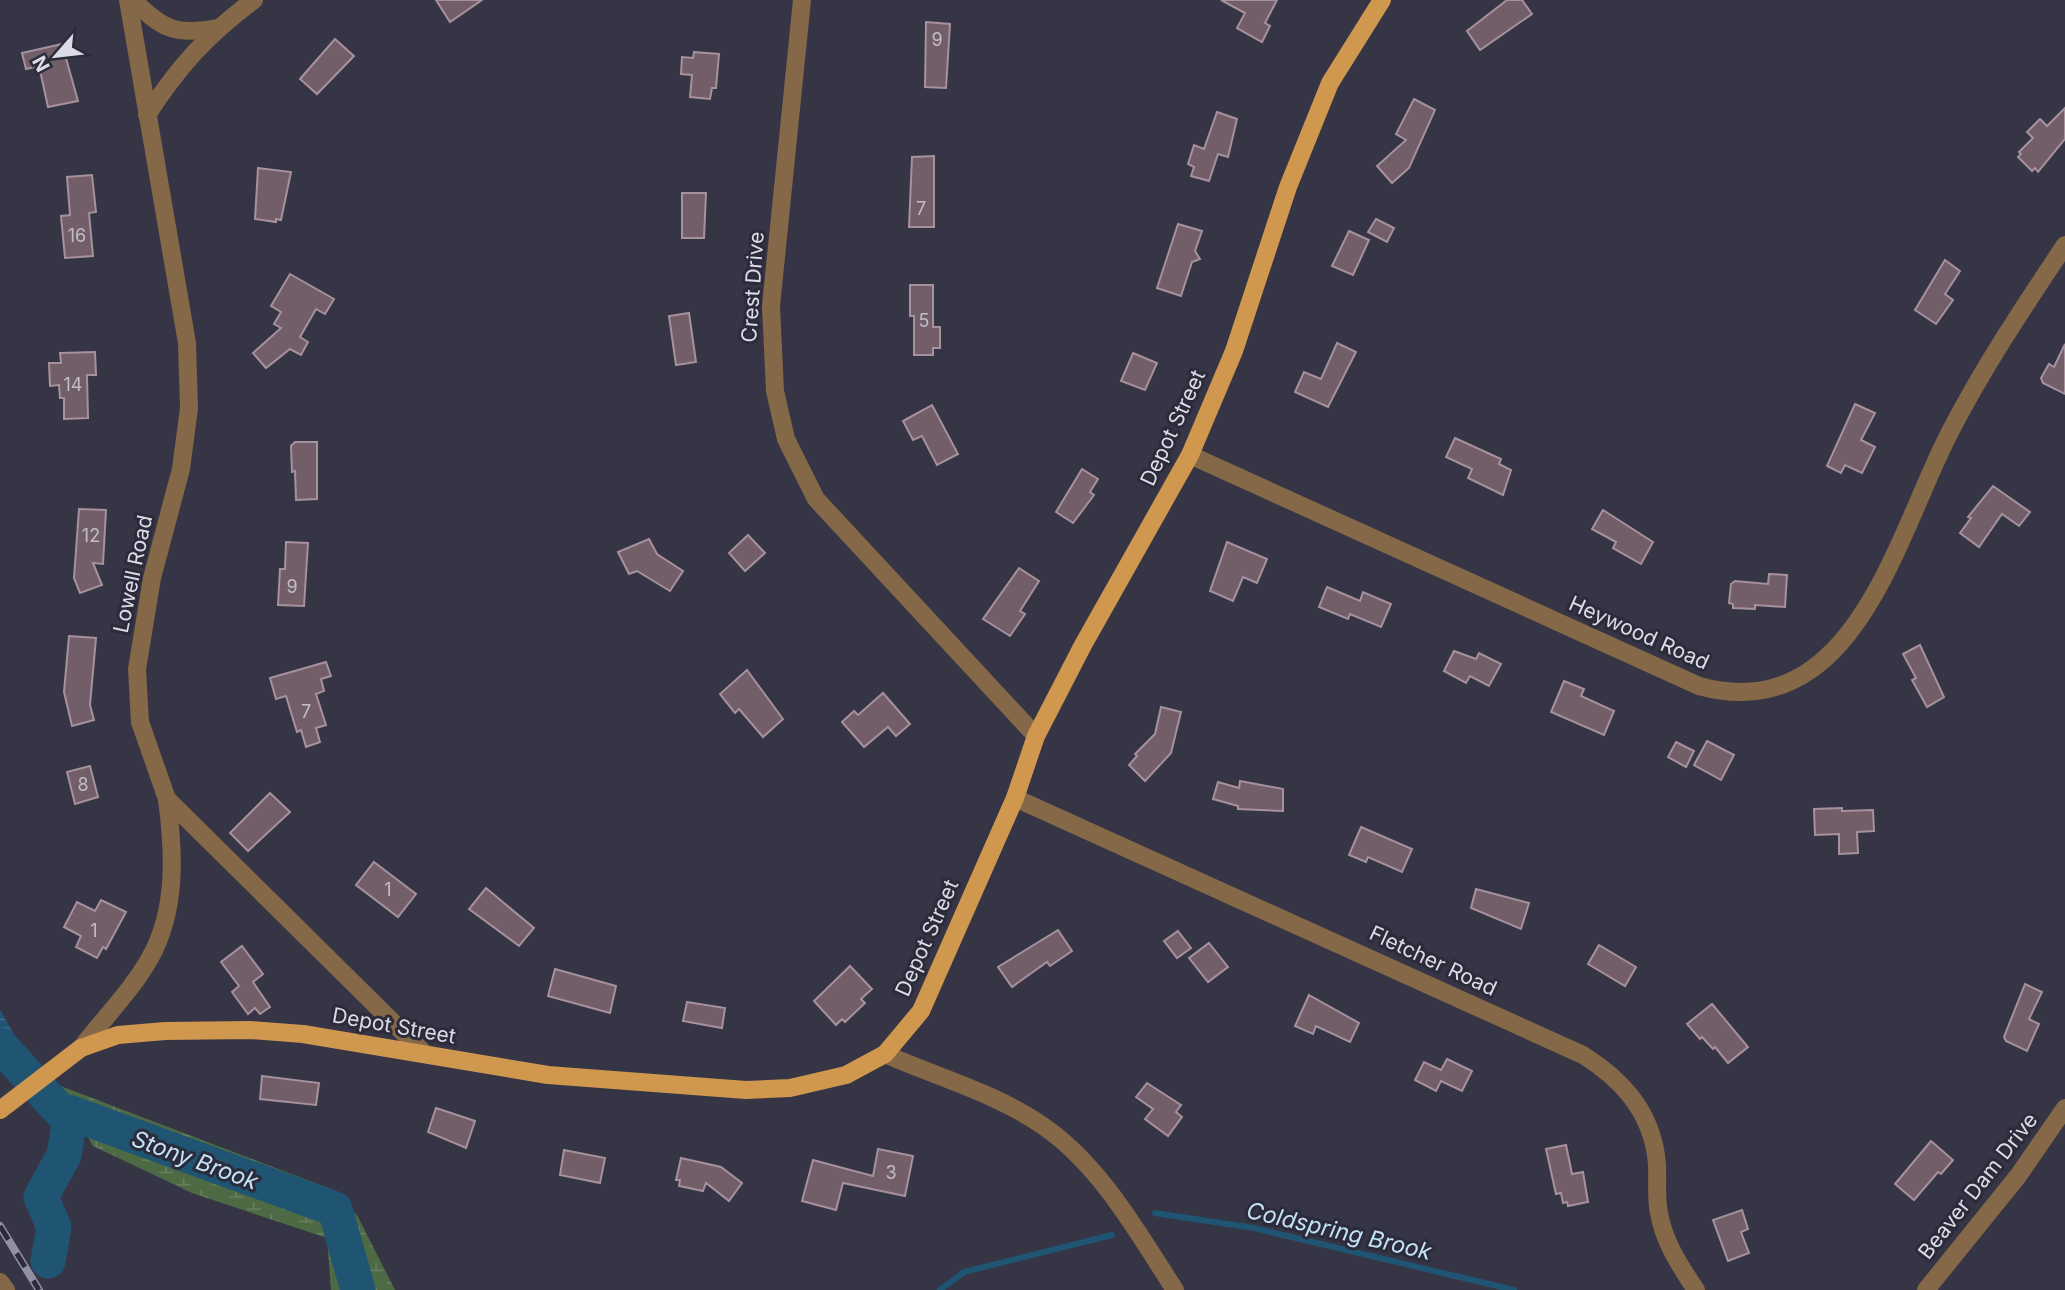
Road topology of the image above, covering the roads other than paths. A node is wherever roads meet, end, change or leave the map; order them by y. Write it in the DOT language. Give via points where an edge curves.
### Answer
graph roads {
  1 [pos="130,0"];
  2 [pos="254,0"];
  3 [pos="802,0"];
  4 [pos="1382,0"];
  5 [pos="217,28"];
  6 [pos="147,115"];
  7 [pos="2065,245"];
  8 [pos="1190,455"];
  9 [pos="1036,736"];
  10 [pos="1015,798"];
  11 [pos="167,799"];
  12 [pos="81,1048"];
  13 [pos="423,1052"];
  14 [pos="885,1054"];
  15 [pos="7,1105"];
  16 [pos="2065,1108"];
  17 [pos="0,1282"];
  18 [pos="6,1290"];
  19 [pos="1175,1290"];
  20 [pos="1696,1290"];
  21 [pos="1926,1290"];
  1 -- 5 [label="street" via="164,27 188,32"];
  1 -- 6 [label="street, Lowell Road"];
  2 -- 5 [label="street"];
  3 -- 9 [label="street, Crest Drive" via="771,306 775,391 786,439 816,499"];
  4 -- 8 [label="main road, Depot Street" via="1331,83 1288,187 1234,351"];
  5 -- 6 [label="street" via="178,69"];
  6 -- 11 [label="street, Lowell Road" via="187,342 189,395 181,469 152,578 137,669 140,722"];
  7 -- 8 [label="street, Heywood Road" via="1956,421 1884,579 1861,617 1820,664 1775,689 1738,693 1699,686"];
  8 -- 9 [label="main road, Depot Street"];
  9 -- 10 [label="main road, Depot Street"];
  10 -- 14 [label="main road, Depot Street" via="921,1011"];
  10 -- 20 [label="street, Fletcher Road" via="1583,1055 1609,1072 1636,1101 1649,1124 1664,1232"];
  11 -- 12 [label="street" via="172,875 163,930 140,974"];
  11 -- 13 [label="street, Lowell Road"];
  12 -- 13 [label="main road, Depot Street" via="118,1035 250,1030"];
  12 -- 15 [label="main road, Depot Street"];
  13 -- 14 [label="main road, Depot Street" via="548,1075 746,1090 790,1088 846,1075"];
  14 -- 19 [label="street" via="988,1096 1069,1145 1100,1180"];
  16 -- 21 [label="street, Beaver Dam Drive" via="2018,1177"];
  17 -- 18 [label="street"];
}
